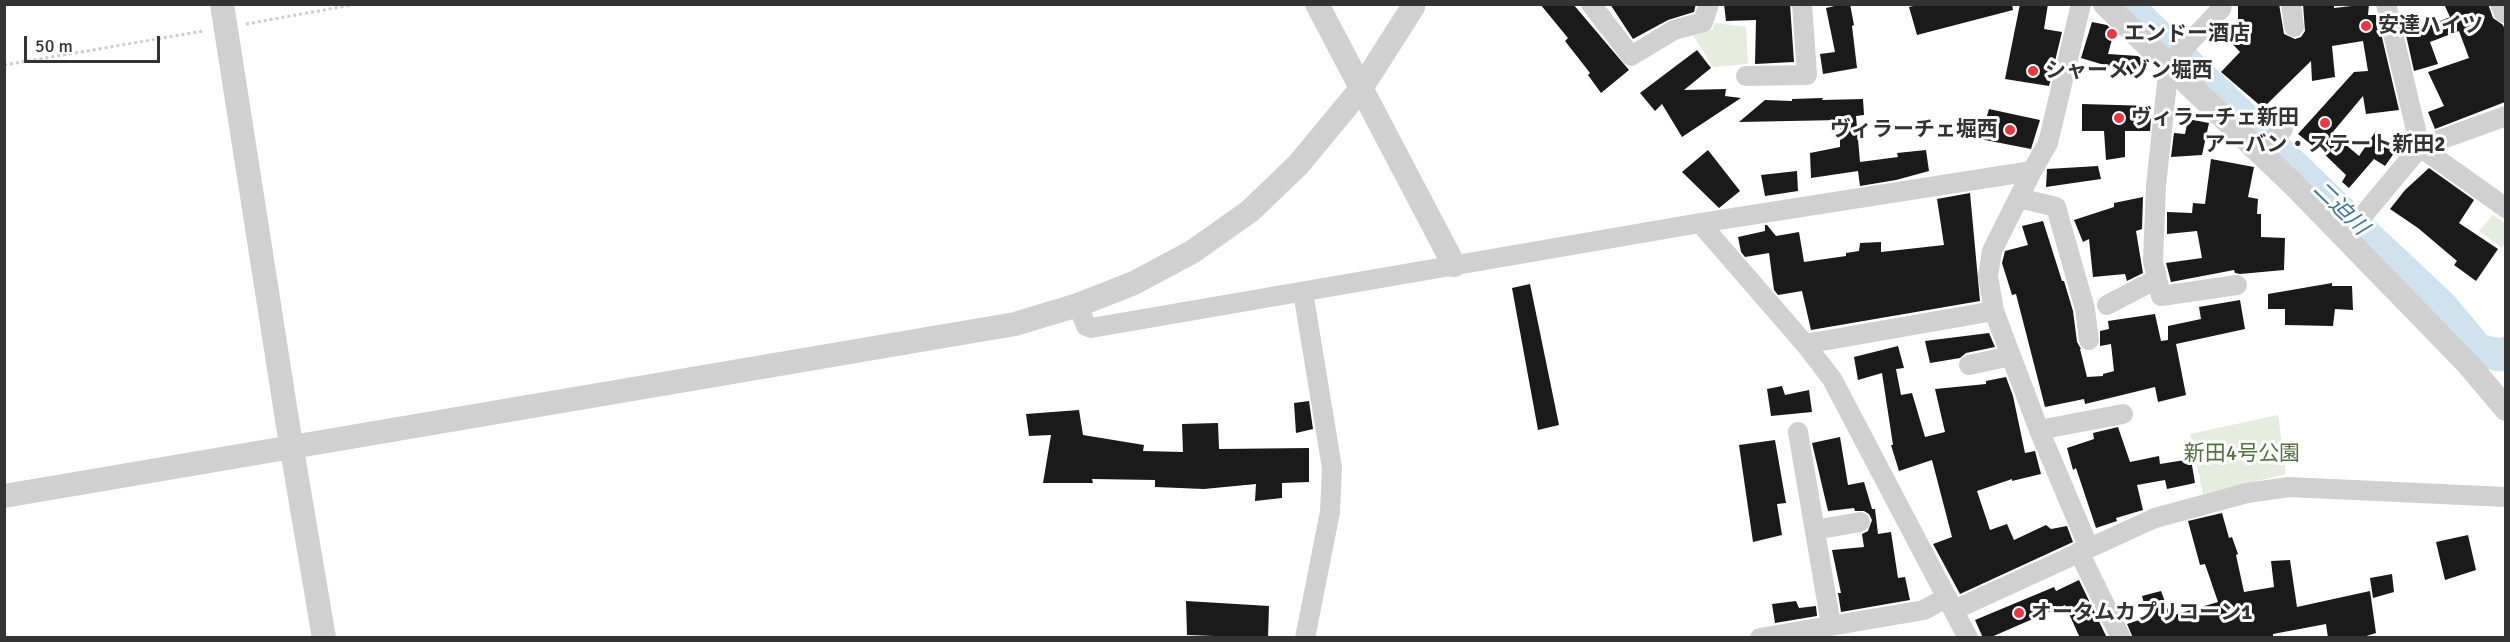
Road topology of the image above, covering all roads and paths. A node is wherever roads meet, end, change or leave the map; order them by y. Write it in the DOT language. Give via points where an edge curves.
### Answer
graph roads {
  1 [pos="357,4"];
  2 [pos="1317,4"];
  3 [pos="1591,4"];
  4 [pos="1709,4"];
  5 [pos="1802,4"];
  6 [pos="2081,4"];
  7 [pos="2105,4"];
  8 [pos="2222,4"];
  9 [pos="2291,4"];
  10 [pos="2386,4"];
  11 [pos="1413,7"];
  12 [pos="224,16"];
  13 [pos="2294,27"];
  14 [pos="2176,57"];
  15 [pos="4,64"];
  16 [pos="1746,76"];
  17 [pos="1360,90"];
  18 [pos="2505,116"];
  19 [pos="2283,129"];
  20 [pos="2420,147"];
  21 [pos="2261,153"];
  22 [pos="2032,171"];
  23 [pos="2019,198"];
  24 [pos="2505,208"];
  25 [pos="1700,223"];
  26 [pos="2352,228"];
  27 [pos="1454,265"];
  28 [pos="2157,279"];
  29 [pos="2237,285"];
  30 [pos="1303,292"];
  31 [pos="2107,304"];
  32 [pos="1078,305"];
  33 [pos="1994,311"];
  34 [pos="2089,340"];
  35 [pos="1805,344"];
  36 [pos="2011,356"];
  37 [pos="1969,365"];
  38 [pos="2505,409"];
  39 [pos="2123,414"];
  40 [pos="2039,430"];
  41 [pos="1798,432"];
  42 [pos="291,447"];
  43 [pos="4,496"];
  44 [pos="2505,497"];
  45 [pos="1860,522"];
  46 [pos="1815,530"];
  47 [pos="2084,550"];
  48 [pos="1951,603"];
  49 [pos="1831,625"];
  50 [pos="324,638"];
  51 [pos="1305,638"];
  52 [pos="1760,638"];
  53 [pos="1968,638"];
  54 [pos="2121,638"];
  1 -- 12 [label="path"];
  2 -- 17 [label="street"];
  3 -- 4 [label="street" via="1631,56 1674,30 1703,22"];
  5 -- 16 [label="street" via="1807,75"];
  6 -- 22 [label="street" via="2048,143"];
  7 -- 14 [label="street"];
  8 -- 14 [label="street"];
  9 -- 13 [label="street"];
  10 -- 20 [label="street"];
  11 -- 17 [label="street"];
  12 -- 15 [label="path"];
  12 -- 42 [label="street"];
  14 -- 21 [label="street"];
  14 -- 28 [label="street" via="2156,186 2153,261"];
  17 -- 27 [label="street"];
  17 -- 32 [label="street" via="1298,165 1250,211 1191,252 1134,283"];
  18 -- 20 [label="street"];
  19 -- 21 [label="street"];
  20 -- 24 [label="street"];
  20 -- 26 [label="street"];
  21 -- 26 [label="street"];
  22 -- 23 [label="street"];
  22 -- 25 [label="street"];
  23 -- 33 [label="street" via="1992,251 1988,276"];
  23 -- 34 [label="street" via="2056,207 2085,309"];
  25 -- 27 [label="street"];
  25 -- 35 [label="street"];
  26 -- 38 [label="street"];
  27 -- 30 [label="street"];
  28 -- 29 [label="street" via="2161,296"];
  28 -- 31 [label="street"];
  30 -- 32 [label="street" via="1091,328 1086,326"];
  30 -- 51 [label="street" via="1332,468 1330,512"];
  32 -- 42 [label="street" via="1015,324"];
  33 -- 35 [label="street"];
  33 -- 36 [label="street"];
  35 -- 48 [label="street" via="1833,379"];
  36 -- 37 [label="street"];
  36 -- 40 [label="street"];
  39 -- 40 [label="street"];
  40 -- 47 [label="street"];
  41 -- 46 [label="street"];
  42 -- 43 [label="street"];
  42 -- 50 [label="street"];
  44 -- 47 [label="street" via="2289,487 2247,493 2155,518"];
  45 -- 46 [label="street"];
  46 -- 49 [label="street"];
  47 -- 48 [label="street"];
  47 -- 54 [label="street"];
  48 -- 49 [label="street"];
  48 -- 53 [label="street"];
  49 -- 52 [label="street"];
}
